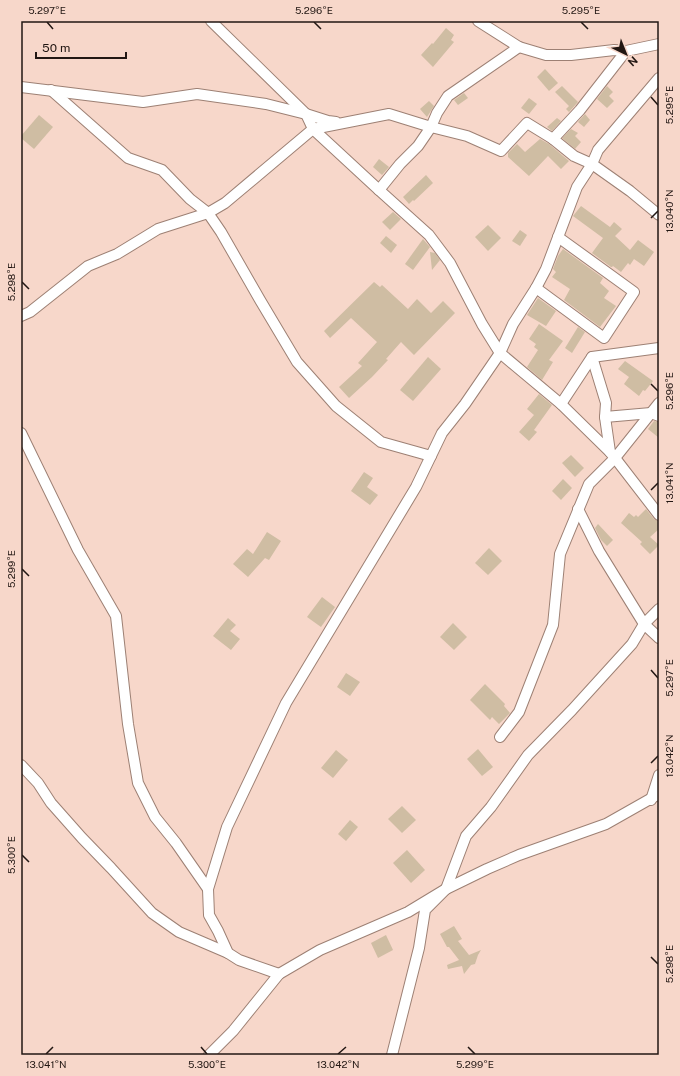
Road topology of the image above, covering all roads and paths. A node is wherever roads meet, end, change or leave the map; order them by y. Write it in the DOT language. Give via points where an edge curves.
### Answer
graph roads {
  1 [pos="211,21"];
  2 [pos="478,21"];
  3 [pos="659,44"];
  4 [pos="519,47"];
  5 [pos="626,51"];
  6 [pos="659,78"];
  7 [pos="21,87"];
  8 [pos="51,90"];
  9 [pos="306,114"];
  10 [pos="347,123"];
  11 [pos="432,127"];
  12 [pos="313,129"];
  13 [pos="553,139"];
  14 [pos="592,164"];
  15 [pos="380,190"];
  16 [pos="208,213"];
  17 [pos="659,215"];
  18 [pos="558,237"];
  19 [pos="536,288"];
  20 [pos="21,316"];
  21 [pos="659,348"];
  22 [pos="500,352"];
  23 [pos="592,356"];
  24 [pos="659,403"];
  25 [pos="561,404"];
  26 [pos="655,414"];
  27 [pos="605,417"];
  28 [pos="21,433"];
  29 [pos="613,455"];
  30 [pos="431,456"];
  31 [pos="578,509"];
  32 [pos="659,515"];
  33 [pos="659,609"];
  34 [pos="644,624"];
  35 [pos="659,638"];
  36 [pos="500,737"];
  37 [pos="21,765"];
  38 [pos="659,775"];
  39 [pos="655,797"];
  40 [pos="208,889"];
  41 [pos="446,889"];
  42 [pos="228,953"];
  43 [pos="279,974"];
  44 [pos="209,1055"];
  45 [pos="392,1055"];
  1 -- 9 [label="street"];
  2 -- 4 [label="street"];
  3 -- 5 [label="street"];
  4 -- 5 [label="street" via="546,55"];
  4 -- 11 [label="street" via="448,96 437,112"];
  5 -- 13 [label="street" via="580,110"];
  6 -- 14 [label="street" via="598,150"];
  7 -- 8 [label="street"];
  8 -- 9 [label="street" via="143,102 197,94 266,104"];
  8 -- 16 [label="street" via="128,158 162,170"];
  9 -- 10 [label="street" via="328,121"];
  9 -- 12 [label="street"];
  10 -- 11 [label="street" via="389,114"];
  10 -- 12 [label="street"];
  11 -- 13 [label="street" via="467,136 500,151 528,123"];
  11 -- 15 [label="street"];
  12 -- 15 [label="street"];
  12 -- 16 [label="street" via="225,203"];
  13 -- 14 [label="street" via="574,156"];
  14 -- 17 [label="street"];
  14 -- 18 [label="street" via="578,187"];
  15 -- 22 [label="street" via="429,235 450,263"];
  16 -- 20 [label="street" via="158,229 117,254 88,266 30,312"];
  16 -- 30 [label="street" via="297,362 336,406 381,442"];
  18 -- 19 [label="street"];
  18 -- 19 [label="street" via="634,292 604,338"];
  19 -- 22 [label="street"];
  21 -- 23 [label="street"];
  22 -- 25 [label="street"];
  22 -- 30 [label="street" via="442,433"];
  23 -- 25 [label="street"];
  23 -- 27 [label="street" via="606,403"];
  24 -- 26 [label="street"];
  25 -- 29 [label="street"];
  26 -- 27 [label="street"];
  26 -- 29 [label="street"];
  27 -- 29 [label="street"];
  28 -- 40 [label="street" via="78,550 116,616 128,724 138,783 155,817"];
  29 -- 31 [label="street" via="589,484"];
  29 -- 32 [label="street"];
  30 -- 40 [label="street" via="412,494 286,703 227,827"];
  31 -- 34 [label="street" via="599,551"];
  31 -- 36 [label="street" via="560,554 553,625 519,712"];
  33 -- 34 [label="street"];
  34 -- 35 [label="street"];
  34 -- 41 [label="street" via="632,644 528,755 491,807 466,836"];
  37 -- 42 [label="street" via="38,783 51,803 152,913 178,932"];
  38 -- 39 [label="street"];
  39 -- 41 [label="street" via="606,824 519,855"];
  40 -- 42 [label="street" via="210,915"];
  41 -- 43 [label="street" via="408,912 320,950"];
  41 -- 45 [label="street" via="425,910 419,948"];
  42 -- 43 [label="street" via="239,960"];
  43 -- 44 [label="street"];
}
